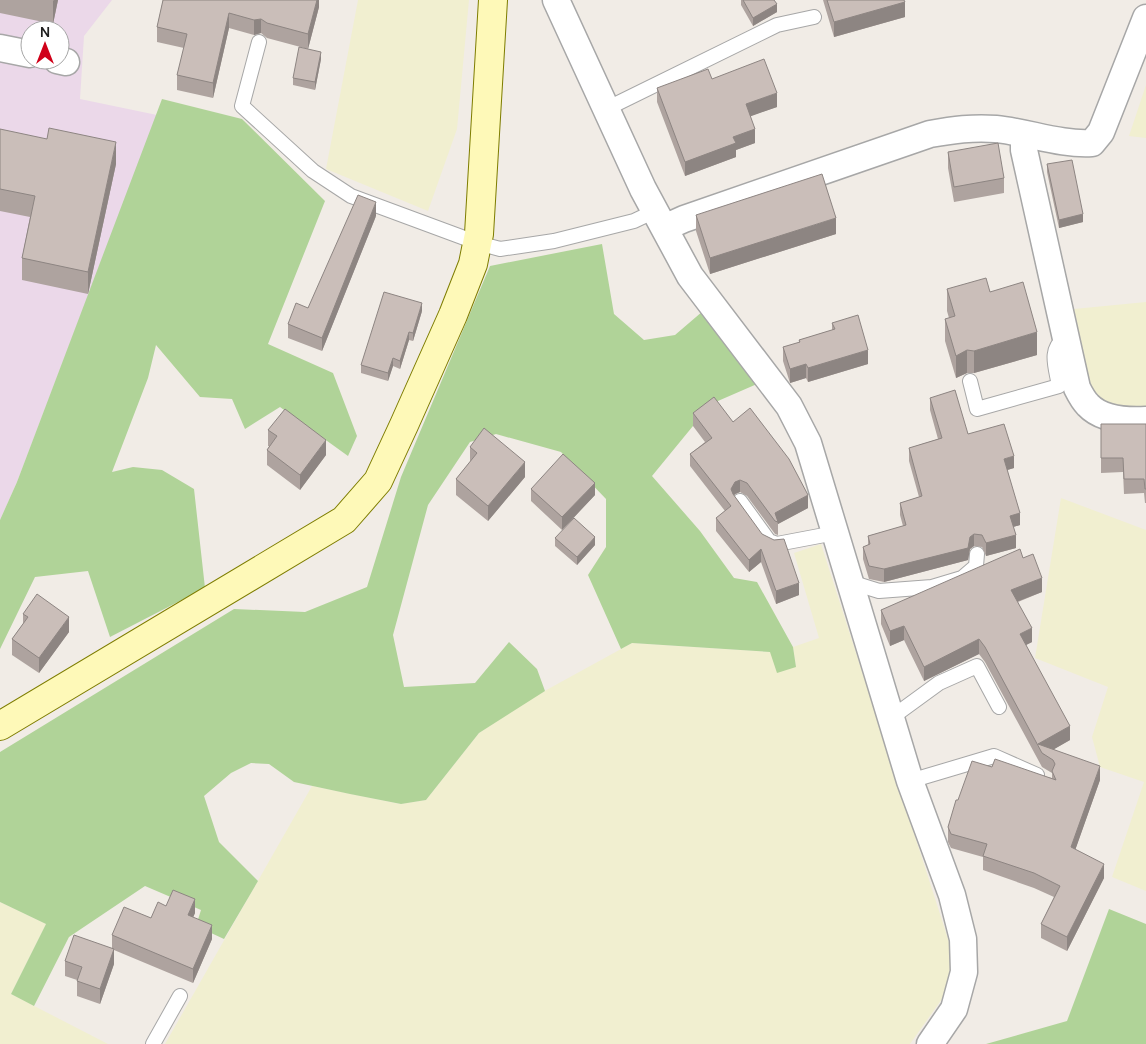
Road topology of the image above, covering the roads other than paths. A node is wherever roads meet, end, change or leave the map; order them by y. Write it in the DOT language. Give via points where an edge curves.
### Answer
graph roads {
  1 [pos="494,0"];
  2 [pos="556,0"];
  3 [pos="814,17"];
  4 [pos="1146,18"];
  5 [pos="259,42"];
  6 [pos="0,48"];
  7 [pos="20,52"];
  8 [pos="606,109"];
  9 [pos="1024,134"];
  10 [pos="660,219"];
  11 [pos="478,243"];
  12 [pos="1065,338"];
  13 [pos="970,381"];
  14 [pos="1146,420"];
  15 [pos="740,502"];
  16 [pos="835,533"];
  17 [pos="977,554"];
  18 [pos="850,582"];
  19 [pos="999,707"];
  20 [pos="891,718"];
  21 [pos="0,726"];
  22 [pos="1046,779"];
  23 [pos="910,781"];
  24 [pos="180,996"];
  25 [pos="152,1044"];
  26 [pos="930,1044"];
  1 -- 11 [label="street"];
  2 -- 8 [label="street"];
  3 -- 8 [label="lane" via="777,25"];
  4 -- 9 [label="street" via="1101,132 1092,143 1077,144"];
  5 -- 11 [label="lane" via="242,106 313,171 351,196"];
  6 -- 7 [label="street"];
  8 -- 10 [label="street"];
  9 -- 10 [label="street" via="967,128 930,134 694,216"];
  9 -- 12 [label="street" via="1024,150"];
  10 -- 11 [label="lane" via="634,221 554,241 500,249"];
  10 -- 16 [label="street" via="690,276 789,406 808,443"];
  11 -- 21 [label="street" via="453,315 382,473 344,520"];
  12 -- 13 [label="lane" via="1054,351 1059,386 977,409"];
  12 -- 14 [label="street" via="1077,388 1088,406 1124,421"];
  15 -- 16 [label="lane" via="769,541 777,544"];
  16 -- 18 [label="street"];
  17 -- 18 [label="lane" via="976,566 962,578 932,587 879,591"];
  18 -- 20 [label="street"];
  19 -- 20 [label="lane" via="977,666 939,684"];
  20 -- 23 [label="street"];
  22 -- 23 [label="lane" via="994,756"];
  23 -- 26 [label="street" via="952,895 962,939 964,972 954,1009"];
  24 -- 25 [label="lane"];
}
